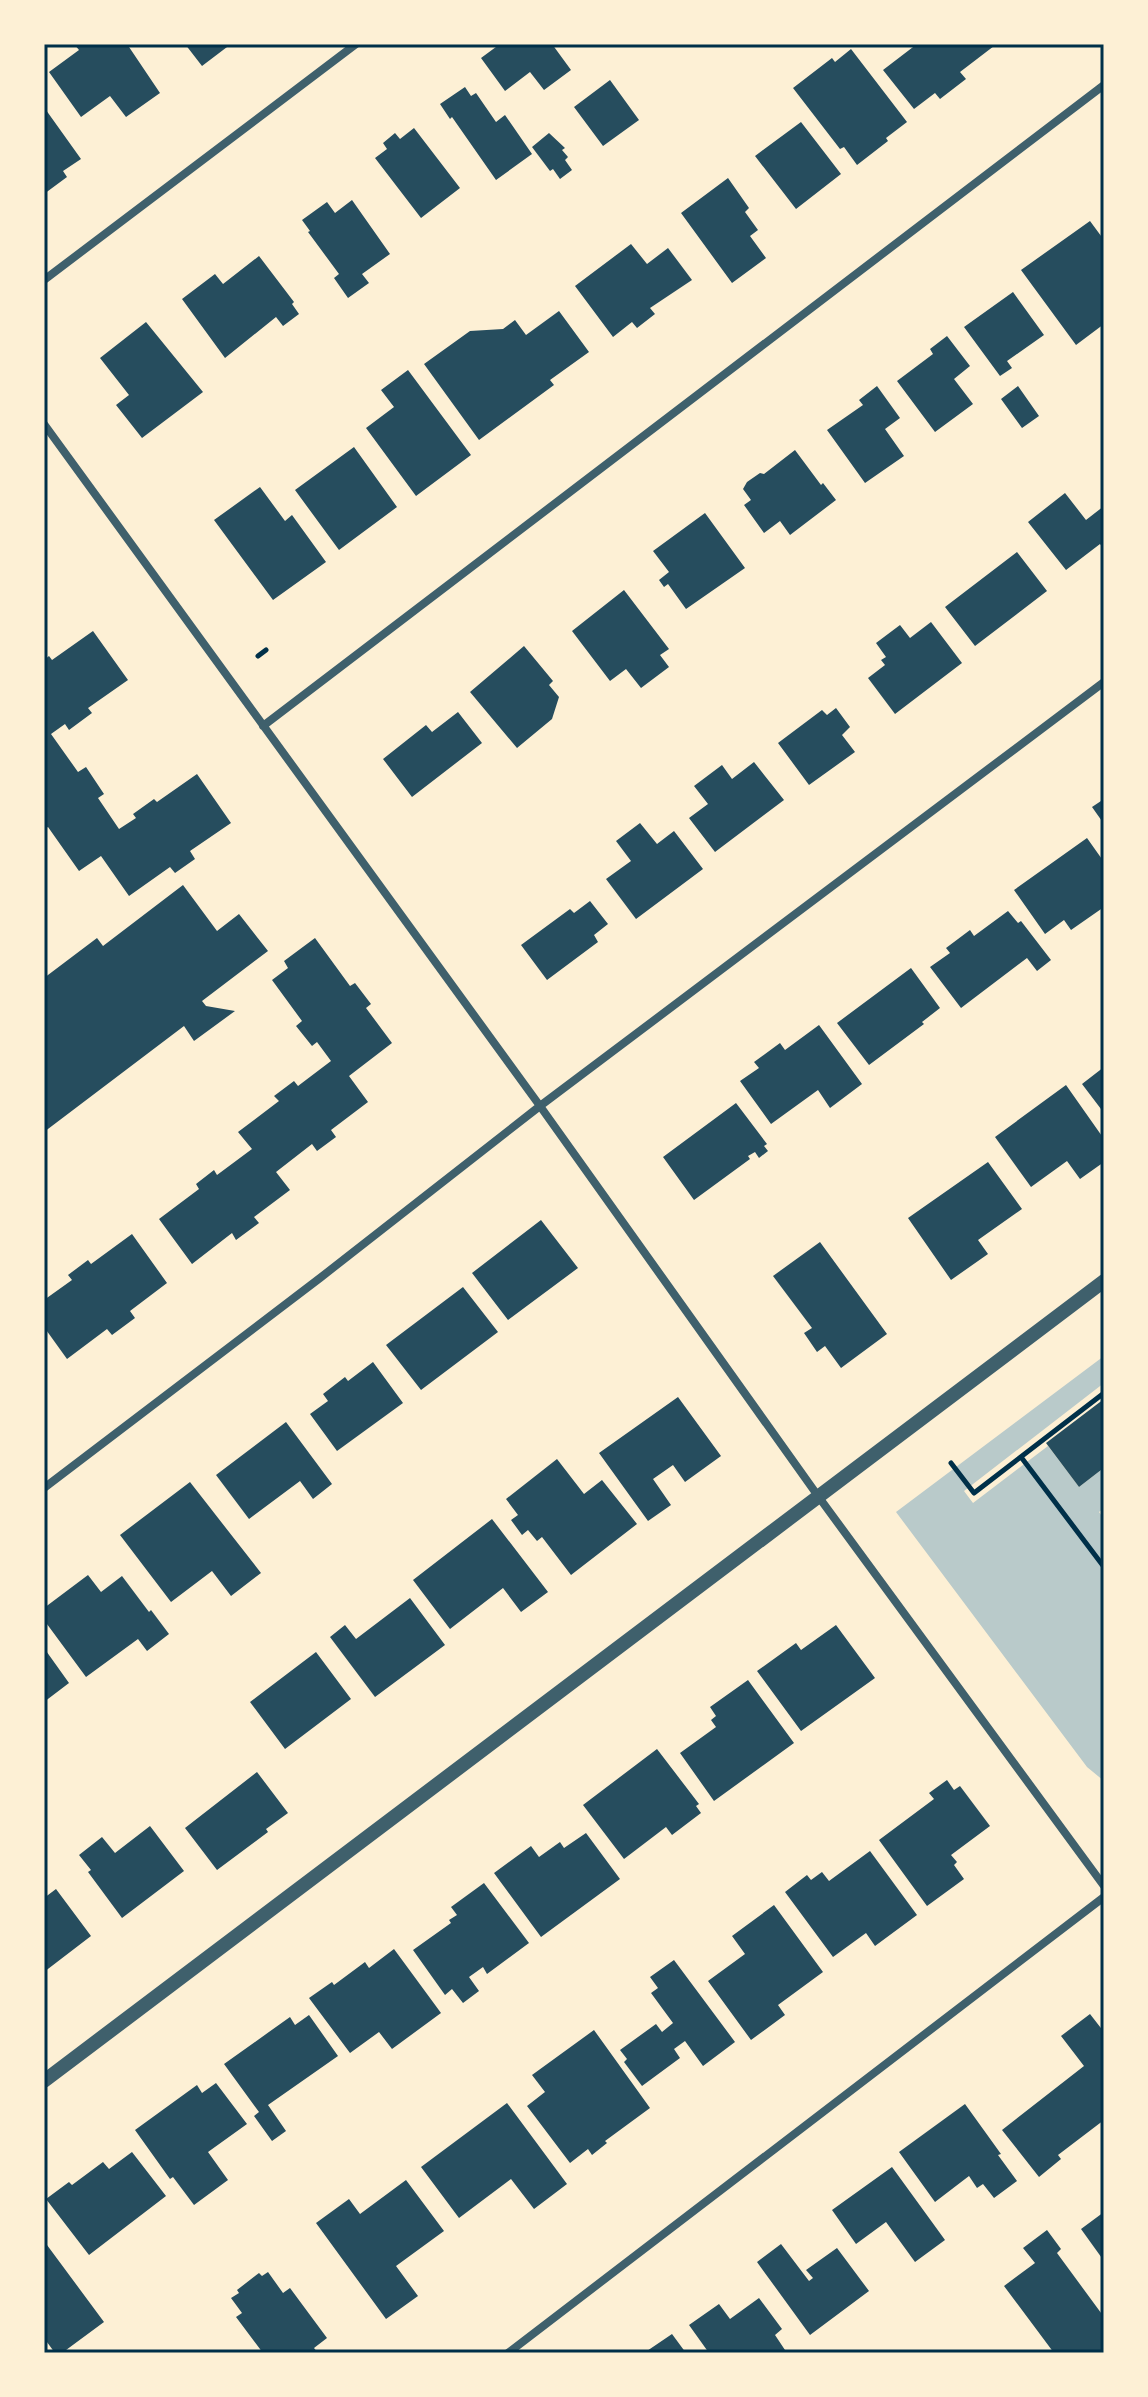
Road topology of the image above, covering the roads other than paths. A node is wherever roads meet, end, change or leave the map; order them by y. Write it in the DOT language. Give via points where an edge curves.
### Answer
graph roads {
  1 [pos="356,44"];
  2 [pos="1104,85"];
  3 [pos="44,280"];
  4 [pos="44,424"];
  5 [pos="1104,682"];
  6 [pos="263,726"];
  7 [pos="540,1106"];
  8 [pos="1104,1281"];
  9 [pos="44,1488"];
  10 [pos="818,1496"];
  11 [pos="1104,1886"];
  12 [pos="1104,1897"];
  13 [pos="44,2081"];
  14 [pos="508,2353"];
  1 -- 3 [label="street"];
  2 -- 6 [label="street"];
  4 -- 6 [label="street"];
  5 -- 7 [label="street"];
  6 -- 7 [label="street"];
  7 -- 9 [label="street"];
  7 -- 10 [label="street"];
  8 -- 10 [label="street"];
  10 -- 11 [label="street"];
  10 -- 13 [label="street"];
  12 -- 14 [label="street"];
}
